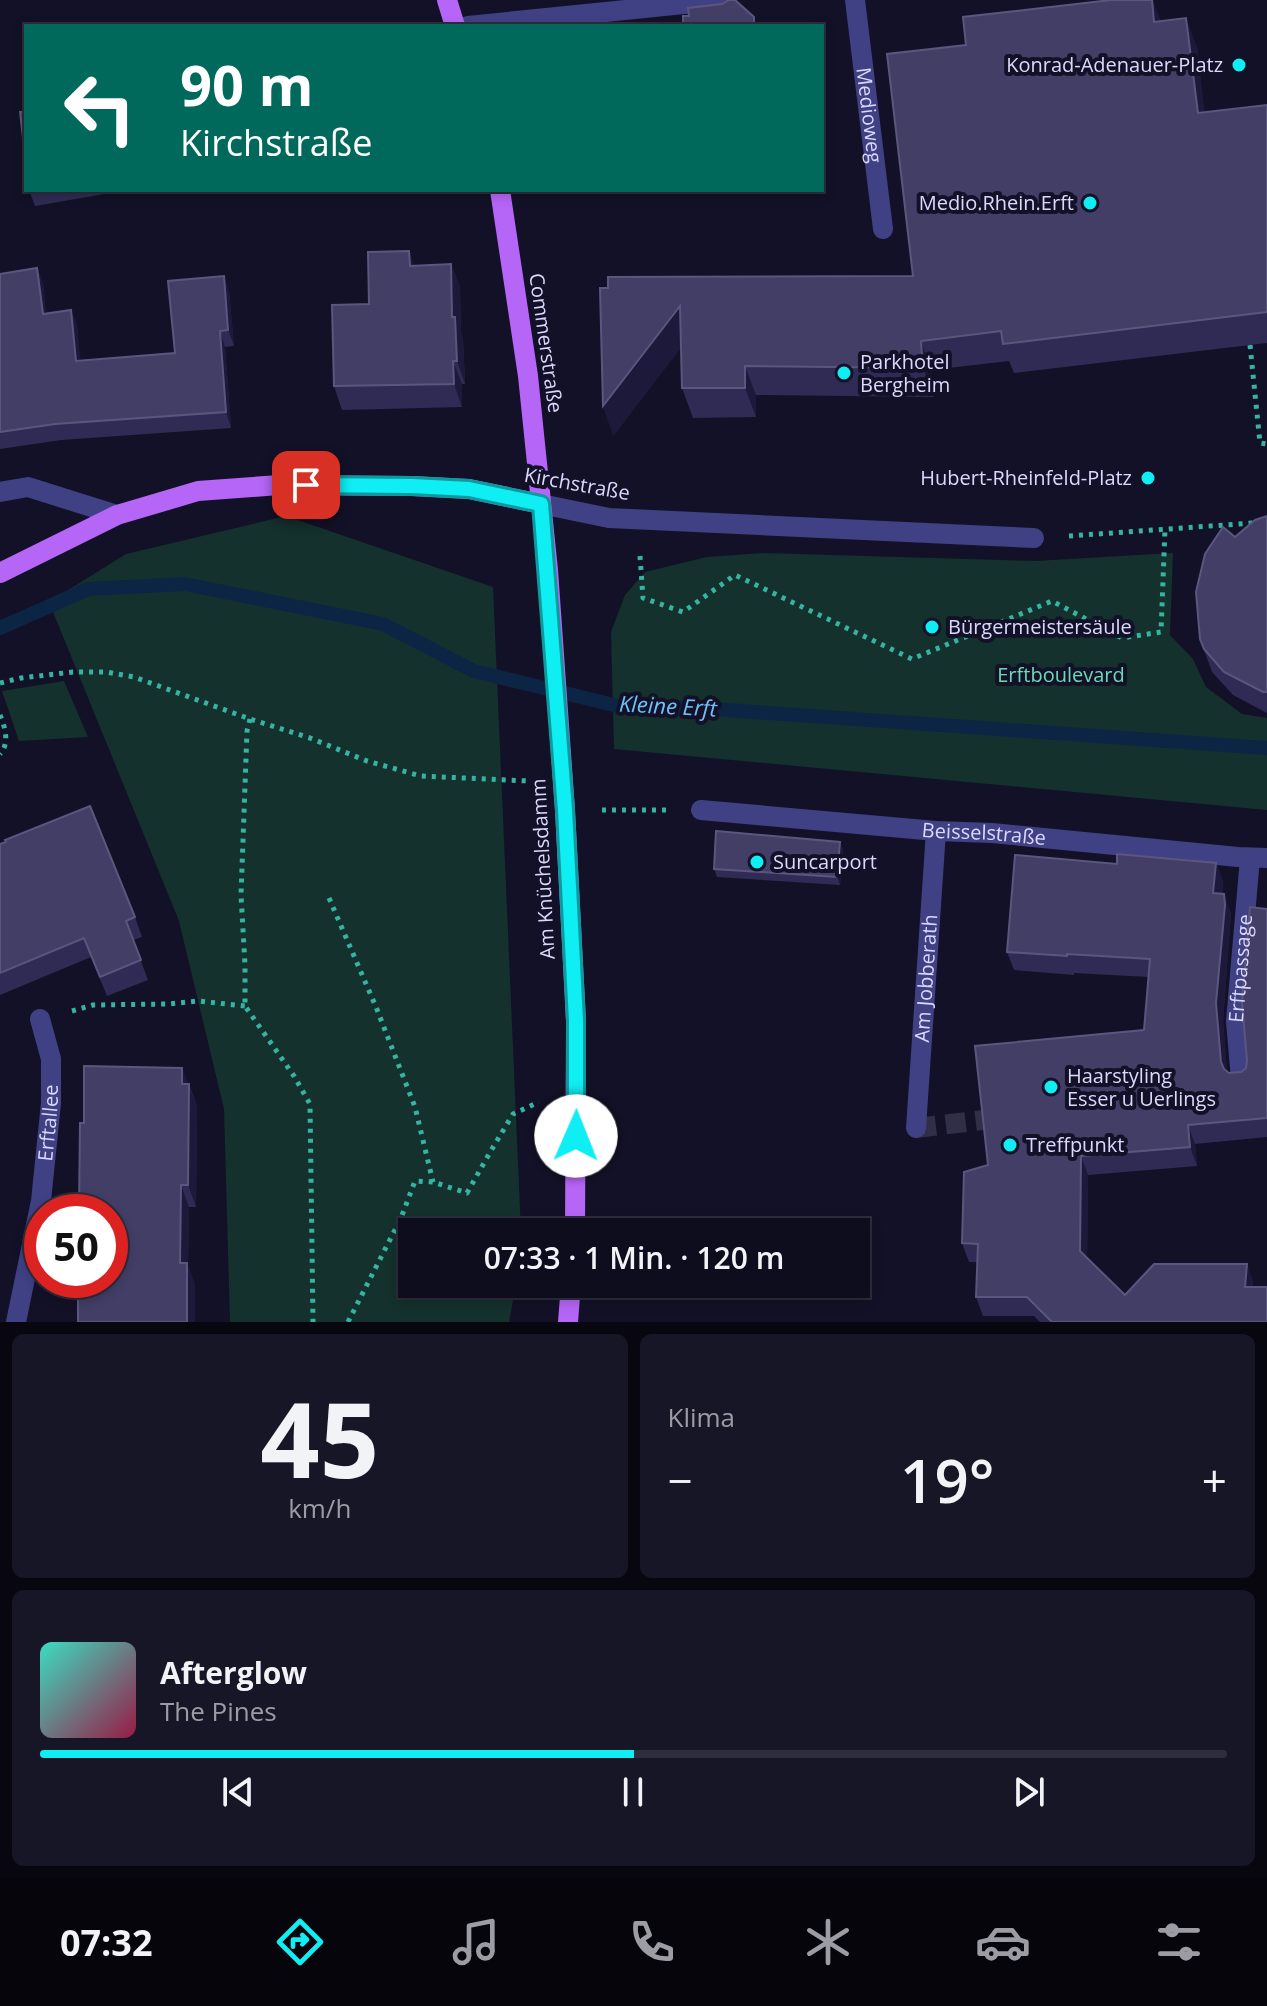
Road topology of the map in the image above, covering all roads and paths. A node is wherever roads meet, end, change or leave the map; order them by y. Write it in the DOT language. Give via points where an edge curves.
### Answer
graph roads {
  1 [pos="447,0"];
  2 [pos="723,0"];
  3 [pos="855,0"];
  4 [pos="454,24"];
  5 [pos="488,24"];
  6 [pos="500,192"];
  7 [pos="883,229"];
  8 [pos="1250,345"];
  9 [pos="1267,444"];
  10 [pos="0,492"];
  11 [pos="541,504"];
  12 [pos="117,515"];
  13 [pos="636,519"];
  14 [pos="1267,522"];
  15 [pos="1165,529"];
  16 [pos="1034,538"];
  17 [pos="0,573"];
  18 [pos="0,683"];
  19 [pos="0,715"];
  20 [pos="250,719"];
  21 [pos="0,754"];
  22 [pos="563,784"];
  23 [pos="565,810"];
  24 [pos="701,810"];
  25 [pos="936,831"];
  26 [pos="1258,858"];
  27 [pos="329,898"];
  28 [pos="245,1006"];
  29 [pos="40,1019"];
  30 [pos="1241,1080"];
  31 [pos="577,1084"];
  32 [pos="916,1128"];
  33 [pos="433,1182"];
  34 [pos="575,1218"];
  35 [pos="570,1298"];
  36 [pos="16,1322"];
  37 [pos="313,1322"];
  38 [pos="348,1322"];
  39 [pos="568,1322"];
  1 -- 4 [label="main road"];
  2 -- 5 [label="street"];
  3 -- 7 [label="street, Medioweg"];
  6 -- 11 [label="main road, Commerstraße"];
  8 -- 9 [label="path" via="1260,443"];
  10 -- 12 [label="street" via="28,487"];
  11 -- 12 [label="main road, Kirchstraße" via="469,489 279,485 198,491"];
  11 -- 13 [label="street, Kirchstraße"];
  11 -- 22 [label="main road, Am Knüchelsdamm"];
  12 -- 17 [label="main road, Kirchstraße"];
  13 -- 15 [label="path" via="643,598 683,612 735,575 912,659 1052,601 1122,638 1161,632"];
  13 -- 16 [label="street, Kirchstraße"];
  14 -- 15 [label="path"];
  15 -- 16 [label="path"];
  18 -- 20 [label="path" via="106,672"];
  19 -- 21 [label="path" via="6,729"];
  20 -- 22 [label="path" via="421,776"];
  20 -- 28 [label="path" via="241,895"];
  22 -- 23 [label="main road, Am Knüchelsdamm"];
  23 -- 24 [label="path"];
  23 -- 31 [label="main road, Am Knüchelsdamm"];
  24 -- 25 [label="street, Beisselstraße"];
  25 -- 26 [label="street, Beisselstraße"];
  25 -- 32 [label="street, Am Jobberath"];
  26 -- 30 [label="street, Erftpassage" via="1236,1021"];
  27 -- 33 [label="path" via="415,1107"];
  28 -- 29 [label="path" via="198,1001 93,1005"];
  28 -- 37 [label="path" via="310,1104"];
  29 -- 36 [label="street, Erftallee" via="51,1059 51,1103 41,1201"];
  31 -- 33 [label="path" via="513,1114 467,1193"];
  31 -- 34 [label="main road, Am Knüchelsdamm"];
  33 -- 38 [label="path" via="415,1181"];
  35 -- 39 [label="main road"];
}
